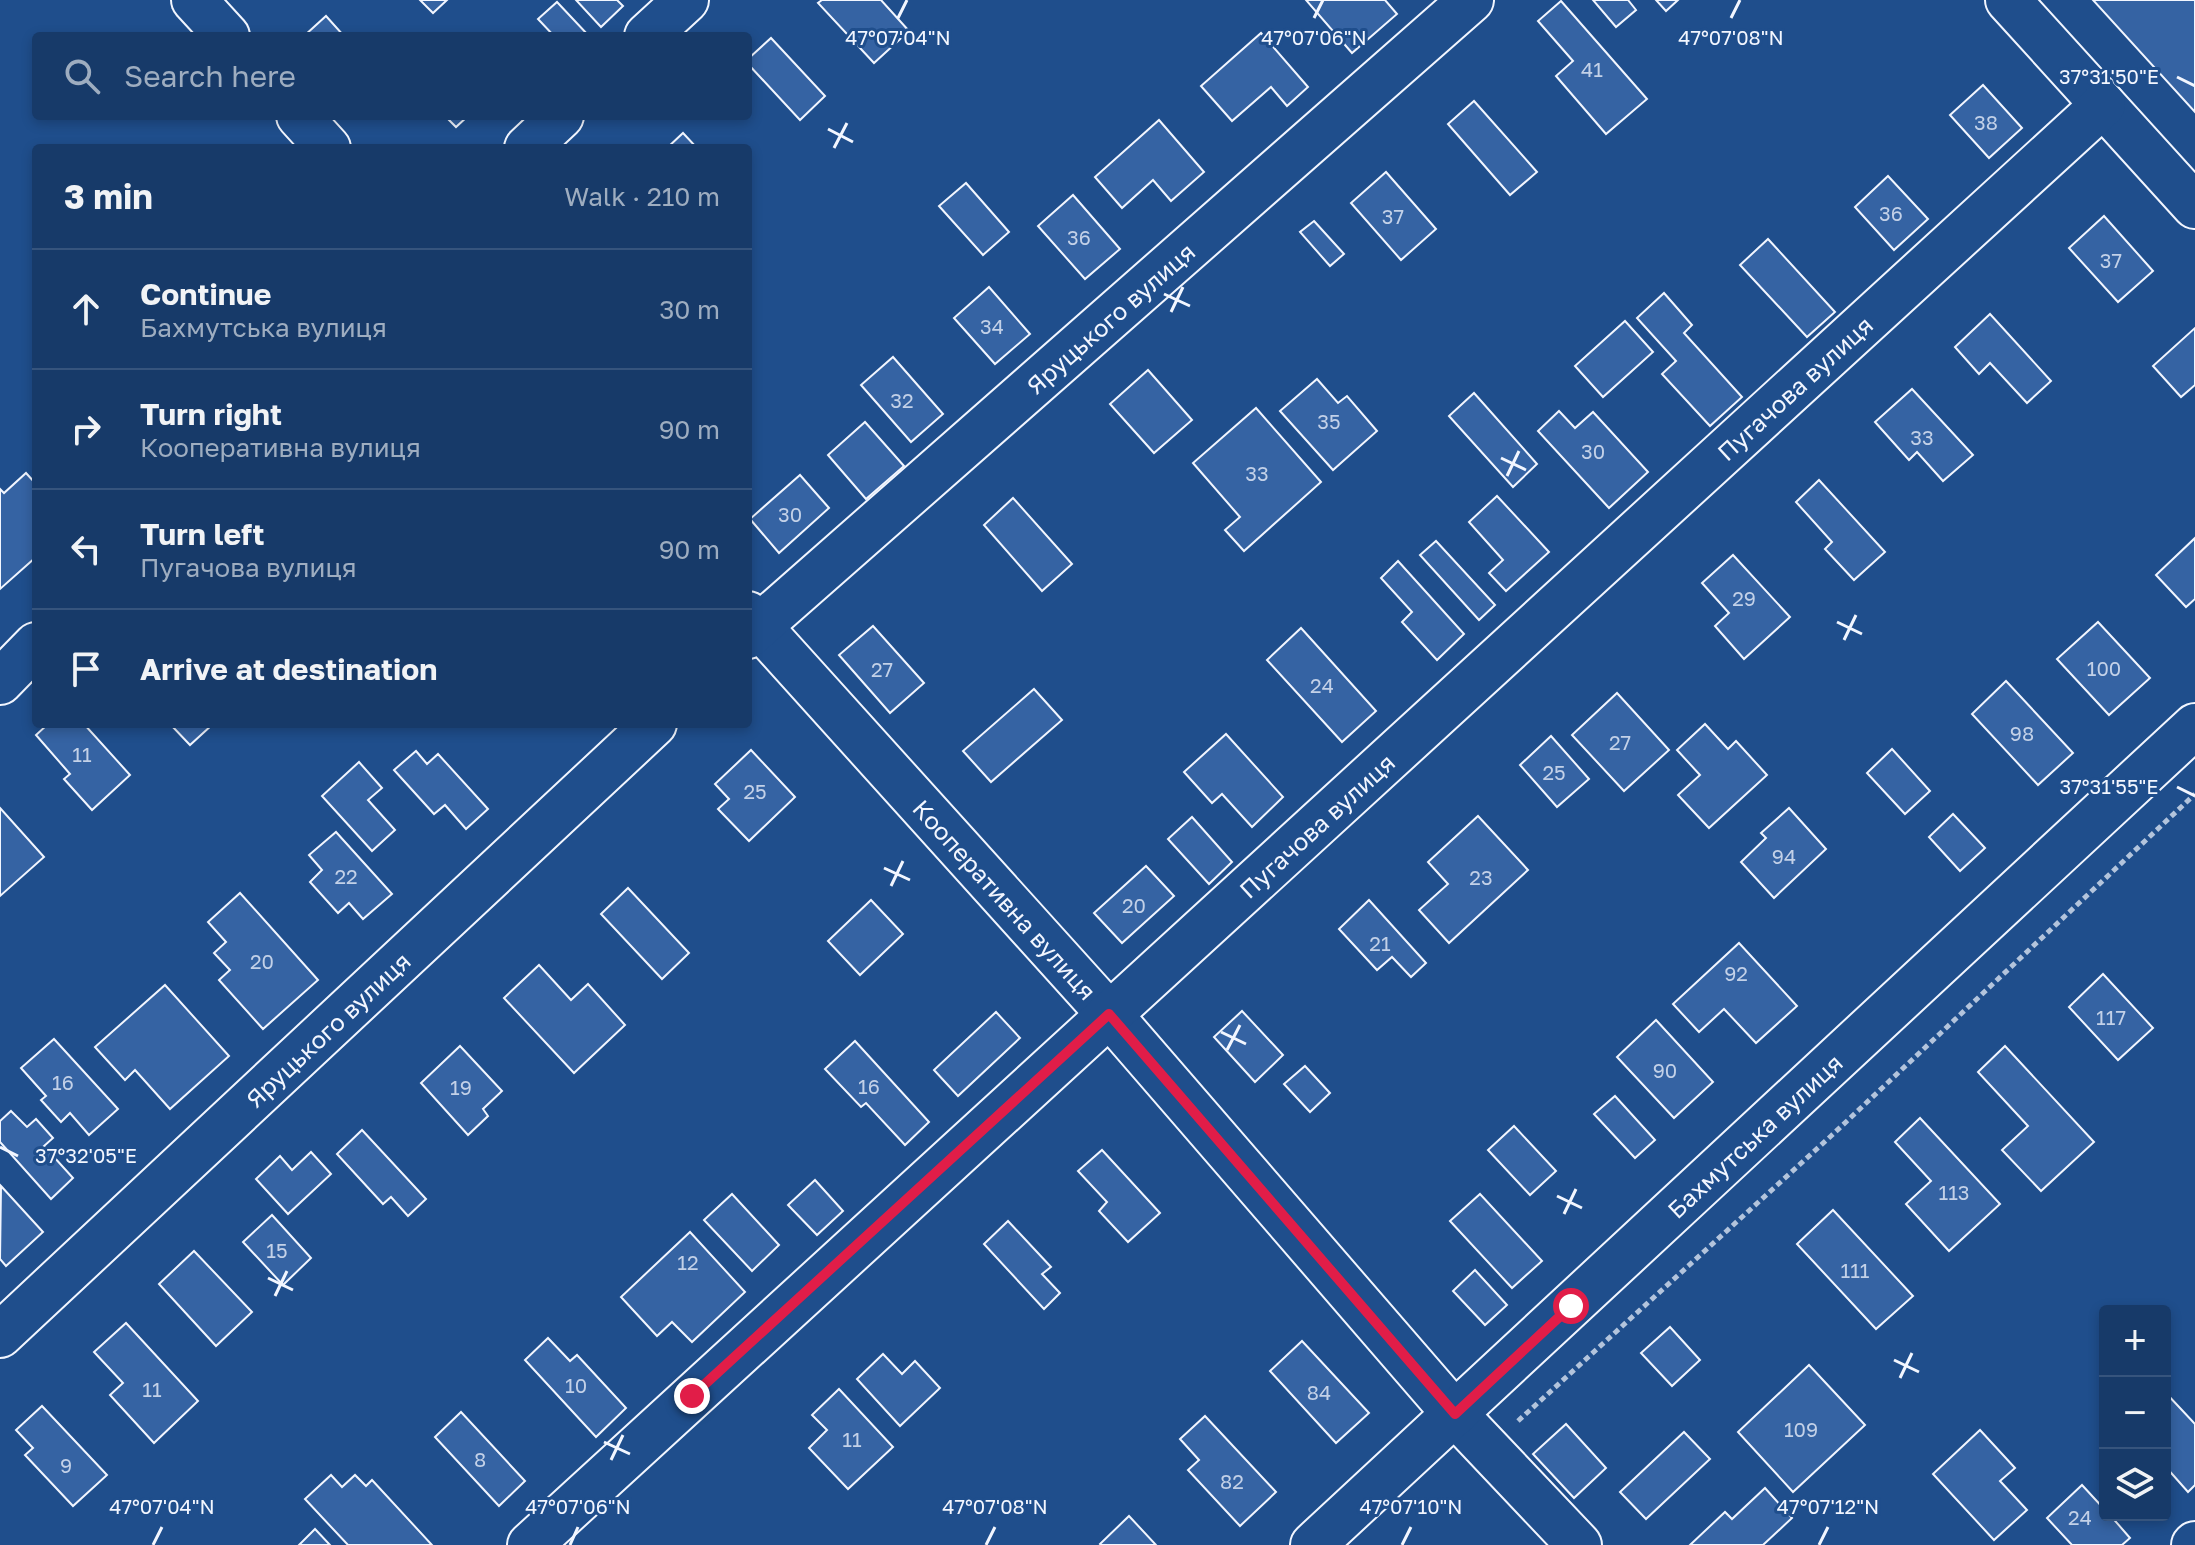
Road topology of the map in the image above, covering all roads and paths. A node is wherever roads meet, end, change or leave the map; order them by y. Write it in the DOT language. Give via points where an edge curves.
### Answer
graph roads {
  1 [pos="194,0"];
  2 [pos="686,0"];
  3 [pos="1471,0"];
  4 [pos="2008,0"];
  5 [pos="223,32"];
  6 [pos="651,32"];
  7 [pos="2103,105"];
  8 [pos="303,120"];
  9 [pos="557,120"];
  10 [pos="324,144"];
  11 [pos="531,144"];
  12 [pos="2195,206"];
  13 [pos="752,626"];
  14 [pos="32,649"];
  15 [pos="0,682"];
  16 [pos="2195,726"];
  17 [pos="650,728"];
  18 [pos="2195,794"];
  19 [pos="1109,1014"];
  20 [pos="0,1335"];
  21 [pos="1455,1414"];
  22 [pos="1508,1431"];
  23 [pos="530,1545"];
  24 [pos="1313,1545"];
  25 [pos="1579,1545"];
  1 -- 5 [label="street"];
  2 -- 6 [label="street"];
  3 -- 13 [label="street, Яруцького вулиця"];
  4 -- 7 [label="street"];
  7 -- 12 [label="street"];
  7 -- 19 [label="street, Пугачова вулиця"];
  8 -- 10 [label="street"];
  9 -- 11 [label="street"];
  13 -- 19 [label="street, Кооперативна вулиця"];
  14 -- 15 [label="street"];
  16 -- 21 [label="street, Бахмутська вулиця"];
  17 -- 20 [label="street, Яруцького вулиця"];
  18 -- 22 [label="path"];
  19 -- 21 [label="street, Кооперативна вулиця"];
  19 -- 23 [label="street, Пугачова вулиця"];
  21 -- 24 [label="street, Бахмутська вулиця"];
  21 -- 25 [label="street, Кооперативна вулиця"];
}
